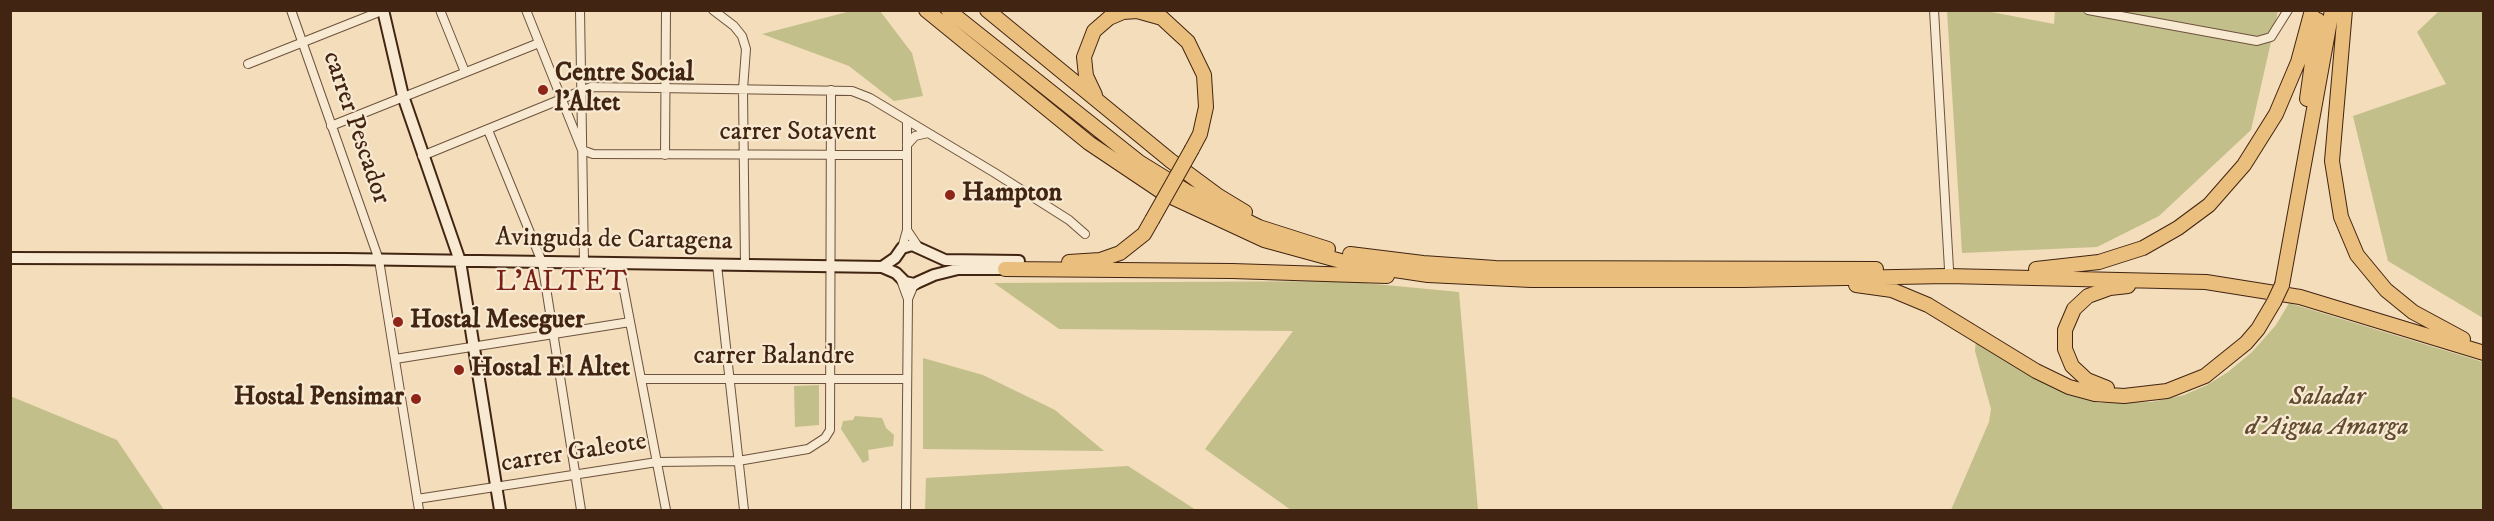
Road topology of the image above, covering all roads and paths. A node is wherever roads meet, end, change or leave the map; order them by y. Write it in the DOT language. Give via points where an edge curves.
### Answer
graph roads {
  1 [pos="291,10"];
  2 [pos="440,10"];
  3 [pos="526,10"];
  4 [pos="580,10"];
  5 [pos="666,10"];
  6 [pos="713,10"];
  7 [pos="926,10"];
  8 [pos="948,10"];
  9 [pos="987,10"];
  10 [pos="1934,10"];
  11 [pos="2088,10"];
  12 [pos="2288,10"];
  13 [pos="2312,10"];
  14 [pos="2320,10"];
  15 [pos="2332,10"];
  16 [pos="2345,10"];
  17 [pos="383,11"];
  18 [pos="303,43"];
  19 [pos="539,43"];
  20 [pos="248,64"];
  21 [pos="465,72"];
  22 [pos="665,88"];
  23 [pos="743,89"];
  24 [pos="831,90"];
  25 [pos="581,92"];
  26 [pos="403,96"];
  27 [pos="563,100"];
  28 [pos="1097,100"];
  29 [pos="907,121"];
  30 [pos="331,126"];
  31 [pos="488,130"];
  32 [pos="928,133"];
  33 [pos="582,150"];
  34 [pos="906,151"];
  35 [pos="665,155"];
  36 [pos="422,156"];
  37 [pos="744,156"];
  38 [pos="831,156"];
  39 [pos="907,230"];
  40 [pos="1085,234"];
  41 [pos="1297,240"];
  42 [pos="917,245"];
  43 [pos="902,248"];
  44 [pos="930,254"];
  45 [pos="10,258"];
  46 [pos="894,258"];
  47 [pos="379,260"];
  48 [pos="460,261"];
  49 [pos="1019,261"];
  50 [pos="542,262"];
  51 [pos="584,263"];
  52 [pos="620,264"];
  53 [pos="717,265"];
  54 [pos="745,266"];
  55 [pos="830,266"];
  56 [pos="882,267"];
  57 [pos="1005,269"];
  58 [pos="1777,269"];
  59 [pos="1949,269"];
  60 [pos="1428,275"];
  61 [pos="1900,276"];
  62 [pos="898,277"];
  63 [pos="1743,280"];
  64 [pos="923,281"];
  65 [pos="2278,284"];
  66 [pos="2235,285"];
  67 [pos="908,299"];
  68 [pos="2272,300"];
  69 [pos="630,322"];
  70 [pos="553,334"];
  71 [pos="476,346"];
  72 [pos="2484,351"];
  73 [pos="395,359"];
  74 [pos="829,378"];
  75 [pos="641,379"];
  76 [pos="729,379"];
  77 [pos="907,379"];
  78 [pos="738,461"];
  79 [pos="657,462"];
  80 [pos="575,475"];
  81 [pos="496,487"];
  82 [pos="417,499"];
  83 [pos="419,510"];
  84 [pos="500,510"];
  85 [pos="581,510"];
  86 [pos="666,510"];
  87 [pos="744,510"];
  88 [pos="906,510"];
  1 -- 18 [label="street, carrer Pescador"];
  2 -- 21 [label="street"];
  3 -- 19 [label="street"];
  4 -- 25 [label="street"];
  5 -- 22 [label="street"];
  6 -- 23 [label="street" via="742,36 746,49"];
  7 -- 60 [label="highway" via="1089,143 1165,194 1242,231 1296,250 1348,263"];
  8 -- 41 [label="highway" via="1139,162 1219,208"];
  9 -- 28 [label="highway"];
  10 -- 59 [label="street"];
  11 -- 12 [label="street" via="2257,41 2271,37"];
  13 -- 59 [label="highway" via="2288,89 2263,137 2226,188 2193,217 2143,248 2099,262 2051,268"];
  14 -- 65 [label="highway"];
  15 -- 65 [label="highway"];
  16 -- 72 [label="highway" via="2332,161 2341,217 2357,255 2386,290 2413,312"];
  17 -- 18 [label="street"];
  17 -- 26 [label="main road"];
  18 -- 20 [label="street"];
  18 -- 30 [label="street, carrer Pescador"];
  19 -- 21 [label="street"];
  19 -- 27 [label="street"];
  21 -- 26 [label="street"];
  22 -- 23 [label="street"];
  22 -- 25 [label="street" via="591,87"];
  22 -- 35 [label="street"];
  23 -- 24 [label="street"];
  23 -- 37 [label="street"];
  24 -- 29 [label="street" via="862,93"];
  24 -- 38 [label="street"];
  25 -- 27 [label="street"];
  25 -- 33 [label="street"];
  26 -- 30 [label="street"];
  26 -- 36 [label="main road"];
  27 -- 31 [label="street"];
  27 -- 33 [label="street"];
  28 -- 41 [label="highway" via="1208,189"];
  28 -- 49 [label="highway, bridge" via="1084,57 1094,31 1123,12 1137,11 1162,18 1188,42 1204,75 1206,107 1200,134 1137,242 1112,257 1083,262"];
  29 -- 32 [label="street"];
  29 -- 34 [label="street"];
  30 -- 47 [label="street, carrer Pescador"];
  31 -- 36 [label="street"];
  31 -- 50 [label="street"];
  32 -- 34 [label="street" via="915,136"];
  32 -- 40 [label="street" via="1069,220"];
  33 -- 35 [label="street, carrer Sotavent" via="593,154"];
  33 -- 51 [label="street"];
  34 -- 38 [label="street, carrer Sotavent"];
  34 -- 39 [label="street"];
  35 -- 37 [label="street, carrer Sotavent"];
  36 -- 48 [label="main road"];
  37 -- 38 [label="street, carrer Sotavent"];
  37 -- 54 [label="street"];
  38 -- 55 [label="street"];
  39 -- 42 [label="street"];
  39 -- 43 [label="street"];
  41 -- 58 [label="highway" via="1358,255 1464,267"];
  42 -- 43 [label="main road"];
  42 -- 44 [label="main road"];
  43 -- 46 [label="main road"];
  44 -- 49 [label="main road" via="951,260"];
  44 -- 64 [label="main road" via="933,266"];
  45 -- 47 [label="main road, Avinguda de Cartagena"];
  46 -- 56 [label="main road"];
  46 -- 62 [label="main road"];
  47 -- 48 [label="main road, Avinguda de Cartagena"];
  47 -- 73 [label="street, carrer Pescador"];
  48 -- 50 [label="main road, Avinguda de Cartagena"];
  48 -- 71 [label="main road"];
  50 -- 51 [label="main road, Avinguda de Cartagena"];
  50 -- 70 [label="street"];
  51 -- 52 [label="main road, Avinguda de Cartagena"];
  52 -- 53 [label="main road, Avinguda de Cartagena"];
  52 -- 69 [label="street"];
  53 -- 54 [label="main road, Avinguda de Cartagena"];
  53 -- 76 [label="street"];
  54 -- 55 [label="main road, Avinguda de Cartagena"];
  55 -- 56 [label="main road, Avinguda de Cartagena"];
  55 -- 74 [label="street"];
  56 -- 62 [label="main road"];
  57 -- 60 [label="highway"];
  57 -- 64 [label="main road" via="958,269"];
  58 -- 59 [label="highway"];
  58 -- 61 [label="highway"];
  60 -- 63 [label="highway" via="1531,280"];
  61 -- 63 [label="highway"];
  61 -- 66 [label="highway" via="2177,279"];
  62 -- 64 [label="main road" via="909,284"];
  62 -- 67 [label="street"];
  63 -- 68 [label="highway" via="1866,285 1892,290 1928,304 2055,381 2095,394 2124,396 2152,393 2205,376 2246,343 2258,329"];
  64 -- 67 [label="street" via="913,287"];
  65 -- 68 [label="highway"];
  66 -- 68 [label="highway" via="2122,286 2099,292 2081,302 2069,318 2064,341 2068,359 2087,381 2103,388 2124,390 2178,381 2210,366 2248,332"];
  66 -- 72 [label="highway" via="2339,308"];
  67 -- 77 [label="street"];
  69 -- 70 [label="street"];
  69 -- 75 [label="street"];
  70 -- 71 [label="street"];
  70 -- 80 [label="street"];
  71 -- 73 [label="street"];
  71 -- 81 [label="main road"];
  73 -- 82 [label="street, carrer Pescador"];
  74 -- 76 [label="street, carrer Balandre"];
  74 -- 77 [label="street, carrer Balandre"];
  74 -- 78 [label="street, carrer Galeote" via="830,430 825,438 808,449"];
  75 -- 76 [label="street, carrer Balandre"];
  75 -- 79 [label="street"];
  76 -- 78 [label="street"];
  77 -- 88 [label="street"];
  78 -- 79 [label="street, carrer Galeote"];
  78 -- 87 [label="street"];
  79 -- 80 [label="street, carrer Galeote"];
  79 -- 86 [label="street"];
  80 -- 81 [label="street, carrer Galeote"];
  80 -- 85 [label="street"];
  81 -- 82 [label="street, carrer Galeote"];
  81 -- 84 [label="main road"];
  82 -- 83 [label="street, carrer Pescador"];
}
